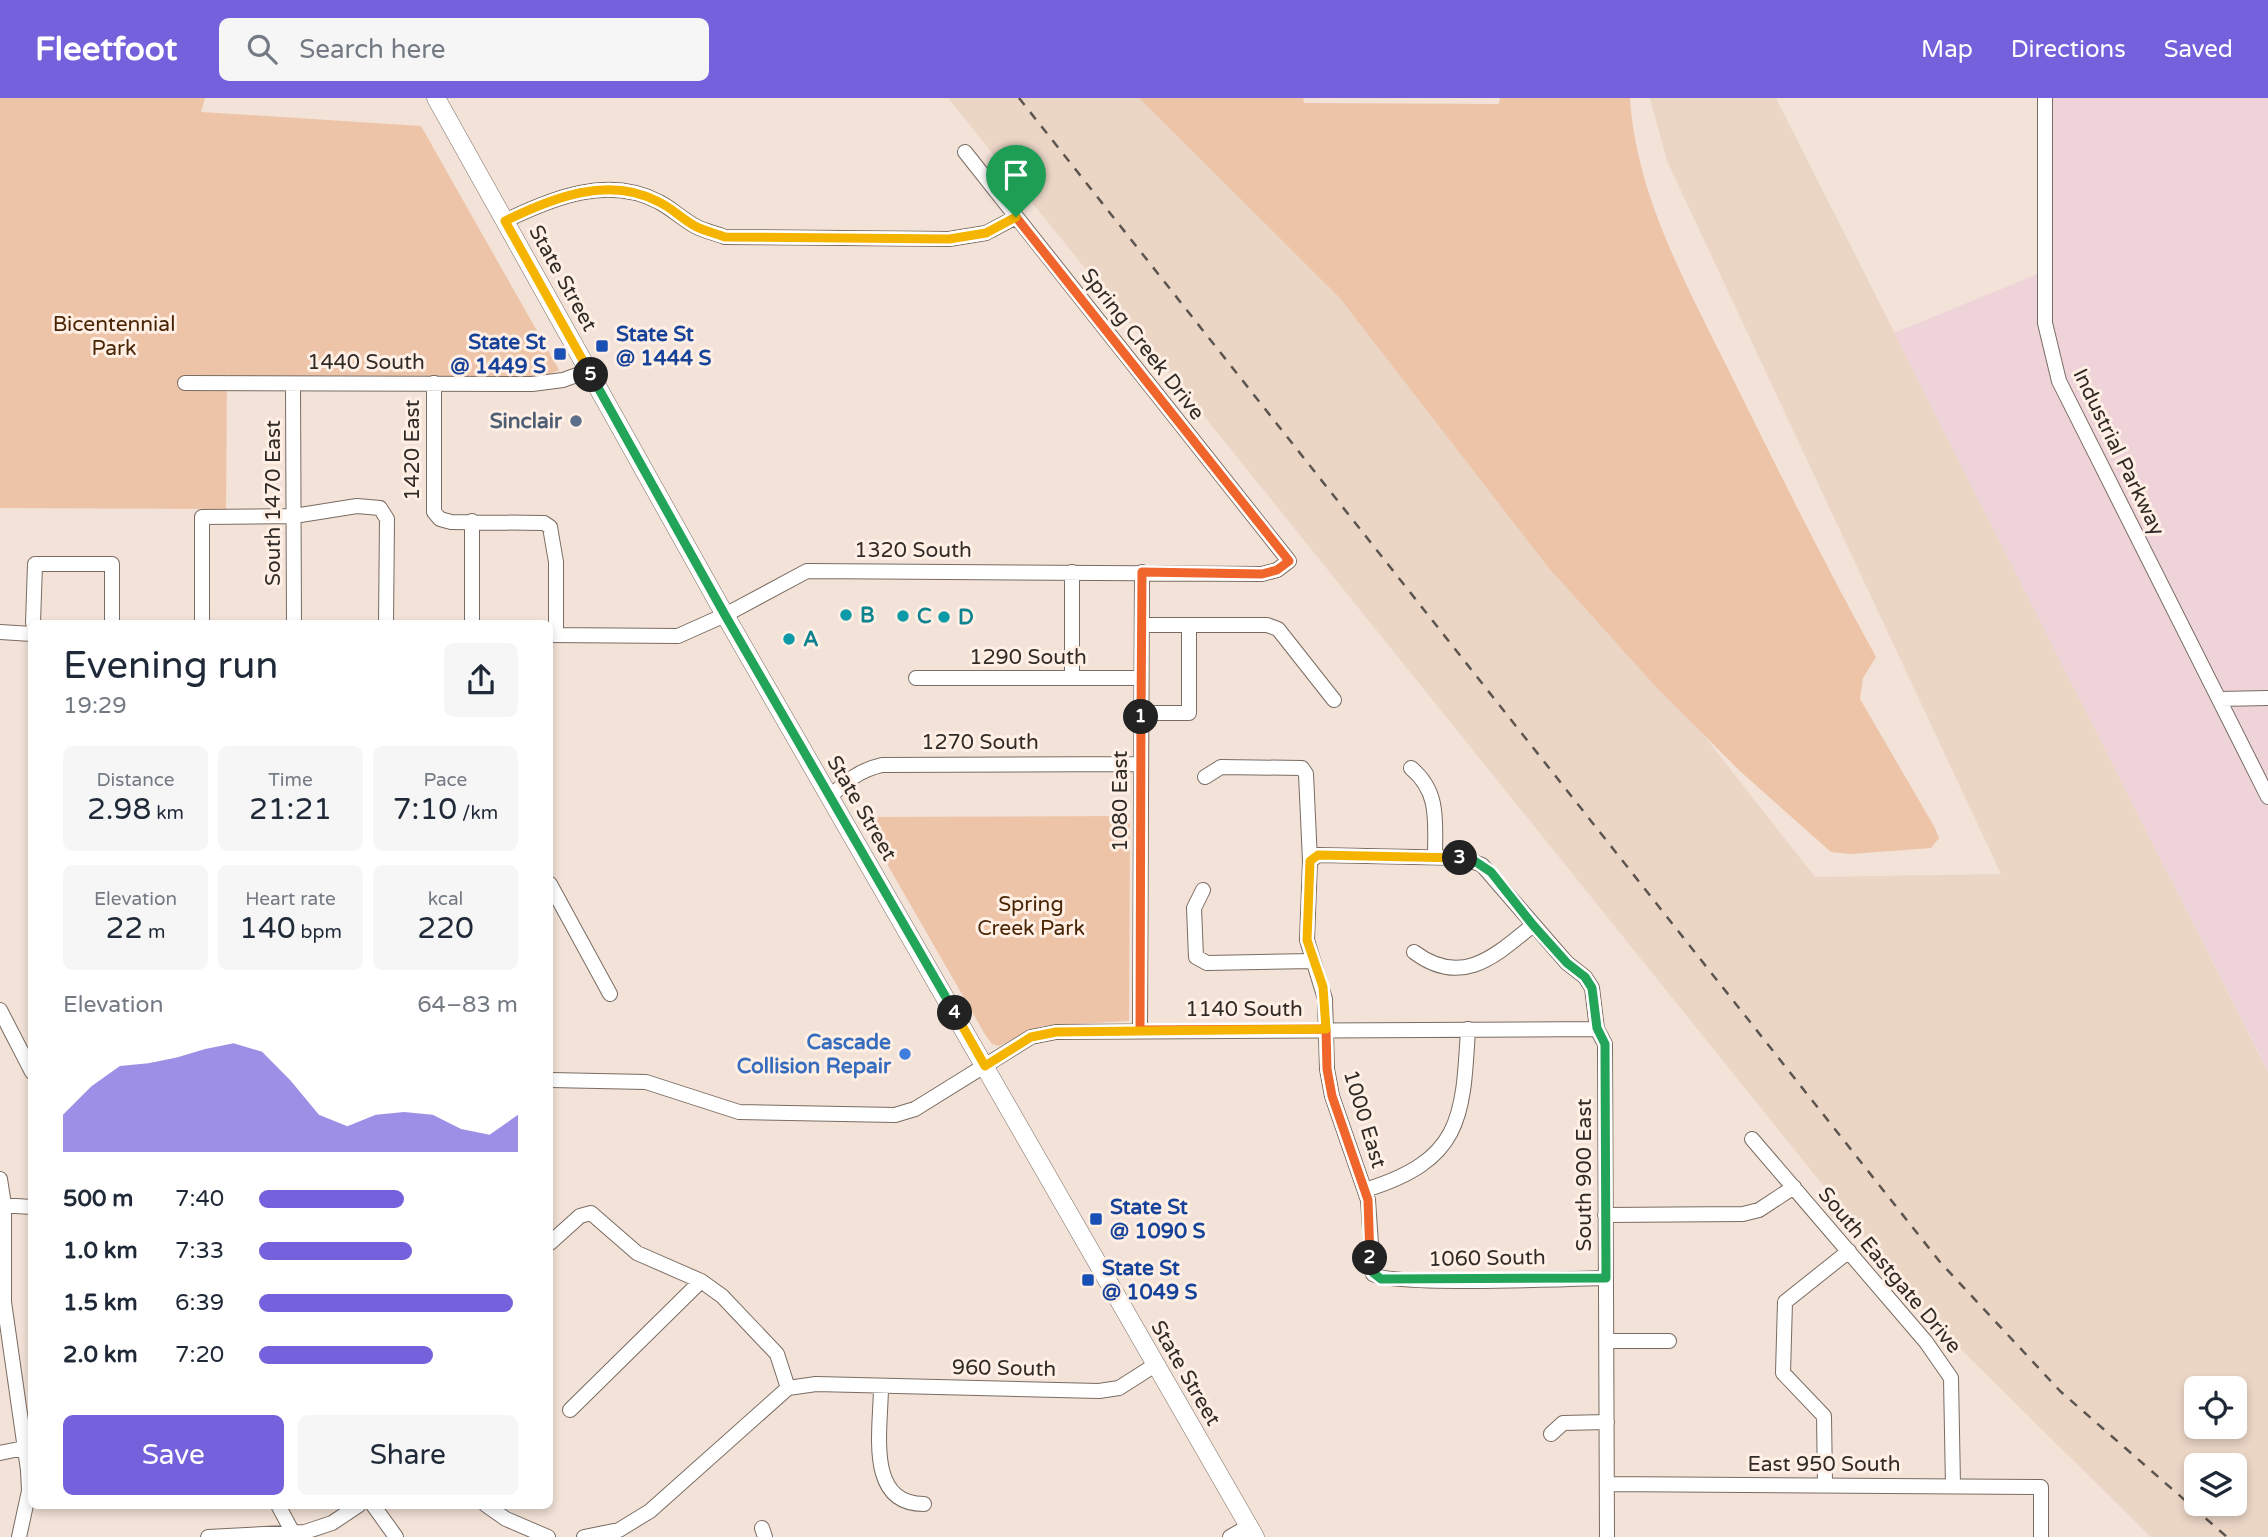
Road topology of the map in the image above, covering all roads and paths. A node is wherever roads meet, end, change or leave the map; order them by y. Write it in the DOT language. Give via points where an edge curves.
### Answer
graph roads {
  1 [pos="436,98"];
  2 [pos="2045,98"];
  3 [pos="965,152"];
  4 [pos="1016,217"];
  5 [pos="505,221"];
  6 [pos="588,371"];
  7 [pos="185,383"];
  8 [pos="434,383"];
  9 [pos="293,384"];
  10 [pos="294,516"];
  11 [pos="472,522"];
  12 [pos="1289,561"];
  13 [pos="1072,572"];
  14 [pos="1142,572"];
  15 [pos="725,615"];
  16 [pos="33,620"];
  17 [pos="112,620"];
  18 [pos="202,620"];
  19 [pos="294,620"];
  20 [pos="386,620"];
  21 [pos="472,620"];
  22 [pos="1142,625"];
  23 [pos="1189,625"];
  24 [pos="0,632"];
  25 [pos="28,634"];
  26 [pos="553,635"];
  27 [pos="916,678"];
  28 [pos="1072,678"];
  29 [pos="1141,678"];
  30 [pos="2268,698"];
  31 [pos="2220,699"];
  32 [pos="1334,700"];
  33 [pos="1141,712"];
  34 [pos="1141,764"];
  35 [pos="1411,768"];
  36 [pos="1205,777"];
  37 [pos="830,797"];
  38 [pos="2268,797"];
  39 [pos="1435,857"];
  40 [pos="1310,861"];
  41 [pos="553,890"];
  42 [pos="1203,890"];
  43 [pos="1533,925"];
  44 [pos="1414,951"];
  45 [pos="1312,961"];
  46 [pos="610,994"];
  47 [pos="0,1010"];
  48 [pos="1468,1028"];
  49 [pos="1597,1028"];
  50 [pos="1326,1029"];
  51 [pos="1140,1030"];
  52 [pos="28,1064"];
  53 [pos="985,1066"];
  54 [pos="553,1080"];
  55 [pos="1752,1139"];
  56 [pos="0,1179"];
  57 [pos="1794,1187"];
  58 [pos="1365,1190"];
  59 [pos="2,1205"];
  60 [pos="28,1206"];
  61 [pos="1605,1215"];
  62 [pos="553,1241"];
  63 [pos="1849,1251"];
  64 [pos="1371,1271"];
  65 [pos="1606,1278"];
  66 [pos="701,1282"];
  67 [pos="2,1302"];
  68 [pos="1606,1341"];
  69 [pos="1669,1341"];
  70 [pos="1155,1366"];
  71 [pos="881,1386"];
  72 [pos="788,1388"];
  73 [pos="570,1410"];
  74 [pos="1607,1422"];
  75 [pos="1551,1434"];
  76 [pos="24,1448"];
  77 [pos="0,1453"];
  78 [pos="28,1482"];
  79 [pos="1607,1484"];
  80 [pos="1825,1484"];
  81 [pos="1952,1486"];
  82 [pos="28,1496"];
  83 [pos="924,1504"];
  84 [pos="280,1509"];
  85 [pos="353,1509"];
  86 [pos="376,1509"];
  87 [pos="492,1509"];
  88 [pos="1252,1531"];
  89 [pos="293,1533"];
  90 [pos="19,1537"];
  91 [pos="208,1537"];
  92 [pos="396,1537"];
  93 [pos="548,1537"];
  94 [pos="584,1537"];
  95 [pos="1230,1537"];
  96 [pos="1607,1537"];
  97 [pos="2041,1537"];
  1 -- 5 [label="main road, State Street"];
  2 -- 31 [label="street, Industrial Parkway" via="2045,323 2052,359 2077,418"];
  3 -- 4 [label="street, Spring Creek Drive"];
  4 -- 5 [label="street" via="986,233 949,239 725,237 695,226 657,201 619,191 592,190 550,199"];
  4 -- 12 [label="street, Spring Creek Drive"];
  5 -- 6 [label="main road, State Street"];
  6 -- 8 [label="street, 1440 South" via="546,384"];
  6 -- 15 [label="main road, State Street"];
  7 -- 9 [label="street, 1440 South"];
  8 -- 9 [label="street, 1440 South"];
  8 -- 11 [label="street, 1420 East" via="432,504 436,516 445,521"];
  9 -- 10 [label="street, South 1470 East"];
  10 -- 18 [label="street" via="202,517"];
  10 -- 19 [label="street, South 1470 East"];
  10 -- 20 [label="street" via="356,506 380,508 387,519"];
  11 -- 21 [label="street"];
  11 -- 26 [label="street" via="544,523 550,527 556,562"];
  12 -- 14 [label="street, 1320 South" via="1262,574"];
  13 -- 14 [label="street, 1320 South"];
  13 -- 15 [label="street, 1320 South" via="807,571"];
  13 -- 28 [label="street"];
  14 -- 22 [label="street, 1080 East"];
  15 -- 26 [label="street, 1320 South" via="678,636"];
  15 -- 37 [label="main road, State Street"];
  16 -- 17 [label="street" via="35,564 112,564"];
  22 -- 23 [label="street"];
  22 -- 29 [label="street, 1080 East"];
  23 -- 32 [label="street" via="1267,625 1278,629"];
  23 -- 33 [label="street" via="1189,712"];
  24 -- 25 [label="street"];
  27 -- 28 [label="street, 1290 South"];
  28 -- 29 [label="street, 1290 South"];
  29 -- 33 [label="street, 1080 East"];
  30 -- 31 [label="street"];
  31 -- 38 [label="street, Industrial Parkway"];
  33 -- 34 [label="street, 1080 East"];
  34 -- 37 [label="street, 1270 South" via="897,763 867,768"];
  34 -- 51 [label="street, 1080 East"];
  35 -- 39 [label="street" via="1433,797"];
  36 -- 40 [label="street, 1000 East" via="1221,767 1302,768"];
  37 -- 53 [label="main road, State Street"];
  39 -- 40 [label="street" via="1318,855"];
  39 -- 43 [label="street, South 900 East" via="1476,862 1491,872"];
  40 -- 45 [label="street, 1000 East" via="1307,940"];
  41 -- 46 [label="street"];
  42 -- 45 [label="street" via="1194,908 1196,957 1207,963"];
  43 -- 44 [label="street" via="1477,965 1433,966"];
  43 -- 49 [label="street, South 900 East" via="1592,988"];
  45 -- 50 [label="street, 1000 East" via="1323,987"];
  47 -- 52 [label="street"];
  48 -- 49 [label="street, 1140 South"];
  48 -- 50 [label="street, 1140 South"];
  48 -- 58 [label="street" via="1464,1098 1455,1127 1433,1156 1408,1173"];
  49 -- 61 [label="street, South 900 East" via="1605,1044"];
  50 -- 51 [label="street, 1140 South"];
  50 -- 58 [label="street, 1000 East" via="1332,1096"];
  51 -- 53 [label="street, 1140 South" via="1071,1030 1039,1036"];
  53 -- 54 [label="street, 1140 South" via="915,1109 877,1116 739,1112 646,1082"];
  53 -- 70 [label="main road, State Street"];
  55 -- 57 [label="street, South Eastgate Drive"];
  56 -- 59 [label="street"];
  57 -- 61 [label="street" via="1759,1210 1743,1214"];
  57 -- 63 [label="street, South Eastgate Drive"];
  58 -- 64 [label="street, 1000 East"];
  59 -- 60 [label="street"];
  59 -- 67 [label="street"];
  61 -- 65 [label="street, South 900 East"];
  62 -- 66 [label="street" via="580,1216 591,1213 638,1253"];
  63 -- 80 [label="street" via="1785,1301 1783,1373 1824,1416"];
  63 -- 81 [label="street, South Eastgate Drive" via="1951,1378"];
  64 -- 65 [label="street, 1060 South" via="1381,1279 1402,1280"];
  65 -- 68 [label="street, South 900 East"];
  66 -- 72 [label="street" via="722,1296 777,1354"];
  66 -- 73 [label="street"];
  67 -- 76 [label="street"];
  68 -- 69 [label="street"];
  68 -- 74 [label="street, South 900 East"];
  70 -- 71 [label="street, 960 South" via="1119,1388 1099,1391"];
  70 -- 88 [label="main road, State Street"];
  71 -- 72 [label="street, 960 South"];
  71 -- 83 [label="street" via="882,1478 890,1493 906,1504"];
  72 -- 94 [label="street" via="650,1511 619,1530"];
  74 -- 75 [label="street" via="1563,1423"];
  74 -- 79 [label="street, South 900 East"];
  76 -- 77 [label="street"];
  76 -- 78 [label="street"];
  79 -- 80 [label="street, East 950 South"];
  79 -- 96 [label="street, South 900 East"];
  80 -- 81 [label="street, East 950 South"];
  81 -- 97 [label="street, East 950 South" via="2041,1487"];
  82 -- 90 [label="street"];
  84 -- 89 [label="street"];
  85 -- 89 [label="street" via="332,1523"];
  86 -- 92 [label="street"];
  87 -- 93 [label="street"];
  88 -- 95 [label="street"];
  89 -- 91 [label="street"];
}
